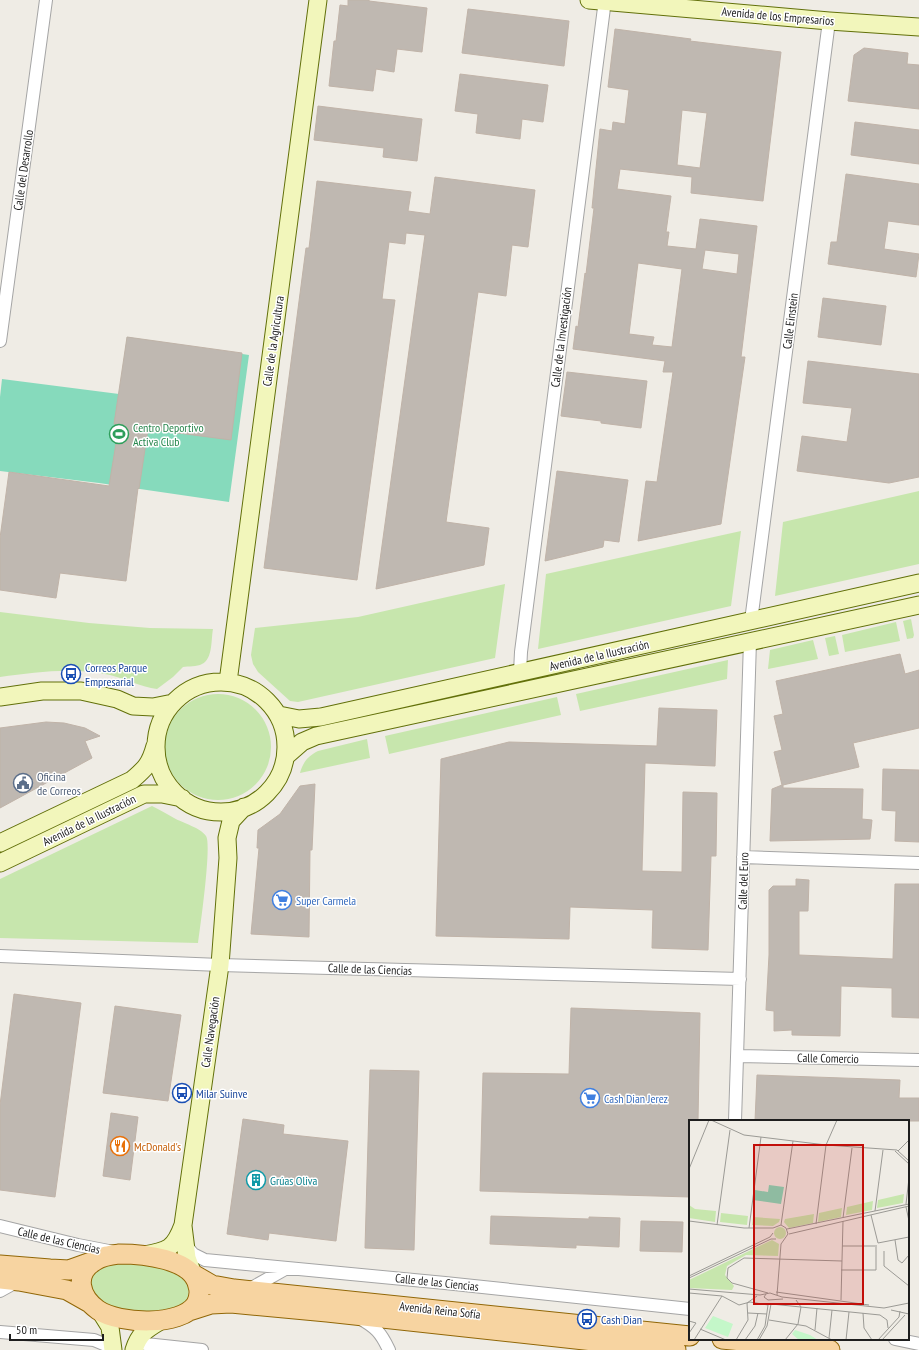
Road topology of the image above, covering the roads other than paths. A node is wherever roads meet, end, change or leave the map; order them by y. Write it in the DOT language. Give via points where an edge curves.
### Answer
graph roads {
  1 [pos="46,0"];
  2 [pos="318,0"];
  3 [pos="599,1"];
  4 [pos="828,21"];
  5 [pos="919,27"];
  6 [pos="0,341"];
  7 [pos="919,584"];
  8 [pos="919,604"];
  9 [pos="751,621"];
  10 [pos="750,641"];
  11 [pos="520,672"];
  12 [pos="228,682"];
  13 [pos="0,697"];
  14 [pos="173,703"];
  15 [pos="133,706"];
  16 [pos="278,715"];
  17 [pos="156,741"];
  18 [pos="286,756"];
  19 [pos="182,798"];
  20 [pos="244,807"];
  21 [pos="206,810"];
  22 [pos="227,838"];
  23 [pos="0,843"];
  24 [pos="743,857"];
  25 [pos="0,863"];
  26 [pos="919,863"];
  27 [pos="0,956"];
  28 [pos="220,965"];
  29 [pos="740,979"];
  30 [pos="737,1056"];
  31 [pos="919,1060"];
  32 [pos="735,1120"];
  33 [pos="183,1225"];
  34 [pos="0,1226"];
  35 [pos="185,1244"];
  36 [pos="119,1254"];
  37 [pos="144,1255"];
  38 [pos="94,1261"];
  39 [pos="0,1265"];
  40 [pos="286,1268"];
  41 [pos="193,1274"];
  42 [pos="0,1279"];
  43 [pos="19,1281"];
  44 [pos="247,1290"];
  45 [pos="0,1291"];
  46 [pos="95,1307"];
  47 [pos="689,1309"];
  48 [pos="189,1311"];
  49 [pos="355,1316"];
  50 [pos="162,1320"];
  51 [pos="0,1332"];
  52 [pos="689,1336"];
  53 [pos="732,1340"];
  54 [pos="900,1340"];
  55 [pos="919,1344"];
  56 [pos="135,1347"];
  57 [pos="110,1350"];
  58 [pos="114,1350"];
  59 [pos="202,1350"];
  60 [pos="389,1350"];
  61 [pos="676,1350"];
  62 [pos="830,1350"];
  1 -- 6 [label="street, Calle del Desarrollo"];
  2 -- 12 [label="street, Calle de la Agricultura"];
  3 -- 4 [label="street, Avenida de los Empresarios"];
  3 -- 11 [label="street, Calle de la Investigación"];
  4 -- 5 [label="street, Avenida de los Empresarios"];
  4 -- 9 [label="street, Calle Einstein"];
  7 -- 9 [label="street, Avenida de la Ilustración"];
  8 -- 10 [label="street, Avenida de la Ilustración"];
  9 -- 11 [label="street, Avenida de la Ilustración"];
  10 -- 18 [label="street, Avenida de la Ilustración" via="316,736 302,742"];
  10 -- 24 [label="street, Calle del Euro"];
  11 -- 16 [label="street, Avenida de la Ilustración" via="320,717 299,719"];
  12 -- 14 [label="street" via="210,682 188,690"];
  12 -- 16 [label="street" via="254,690 272,705"];
  13 -- 15 [label="street" via="81,691 117,699"];
  14 -- 15 [label="street" via="153,707"];
  14 -- 17 [label="street" via="163,718"];
  15 -- 17 [label="street" via="148,720"];
  16 -- 18 [label="street" via="286,735"];
  17 -- 19 [label="street" via="157,759 164,778"];
  17 -- 23 [label="street, Avenida de la Ilustración" via="152,760 144,771 132,780"];
  18 -- 20 [label="street" via="277,781 263,797"];
  19 -- 21 [label="street"];
  19 -- 25 [label="street, Avenida de la Ilustración" via="144,794"];
  20 -- 21 [label="street" via="226,811"];
  20 -- 22 [label="street, Calle Navegación" via="231,821"];
  21 -- 22 [label="street, Calle Navegación" via="220,822"];
  22 -- 28 [label="street, Calle Navegación" via="228,858"];
  24 -- 26 [label="street"];
  24 -- 29 [label="street, Calle del Euro"];
  27 -- 28 [label="street, Calle de las Ciencias"];
  28 -- 29 [label="street, Calle de las Ciencias"];
  28 -- 33 [label="street, Calle Navegación"];
  29 -- 30 [label="street, Calle del Euro"];
  30 -- 31 [label="street, Calle Comercio"];
  30 -- 32 [label="street, Calle del Euro"];
  33 -- 35 [label="street"];
  33 -- 37 [label="street" via="177,1240 168,1249"];
  34 -- 36 [label="street, Calle de las Ciencias"];
  35 -- 40 [label="street, Calle de las Ciencias" via="193,1254 205,1260"];
  35 -- 41 [label="street"];
  36 -- 37 [label="main road"];
  36 -- 38 [label="main road"];
  37 -- 41 [label="main road" via="170,1261"];
  38 -- 39 [label="main road" via="69,1270"];
  38 -- 46 [label="main road" via="86,1269 81,1280 82,1290"];
  40 -- 44 [label="street"];
  40 -- 47 [label="street, Calle de las Ciencias"];
  41 -- 44 [label="main road, Avenida Reina Sofía" via="212,1285"];
  41 -- 48 [label="main road" via="199,1293 197,1302"];
  42 -- 43 [label="main road"];
  43 -- 45 [label="street"];
  43 -- 46 [label="main road" via="67,1290"];
  44 -- 52 [label="main road, Avenida Reina Sofía"];
  46 -- 50 [label="main road" via="114,1316"];
  46 -- 58 [label="street" via="110,1327"];
  48 -- 49 [label="main road, Avenida Reina Sofía" via="210,1304 231,1303"];
  48 -- 50 [label="main road" via="178,1317"];
  49 -- 60 [label="street" via="372,1325"];
  49 -- 61 [label="main road, Avenida Reina Sofía"];
  50 -- 56 [label="street" via="143,1331"];
  51 -- 57 [label="street" via="94,1340 106,1345"];
  53 -- 62 [label="main road"];
  54 -- 55 [label="street"];
  56 -- 59 [label="street"];
}
